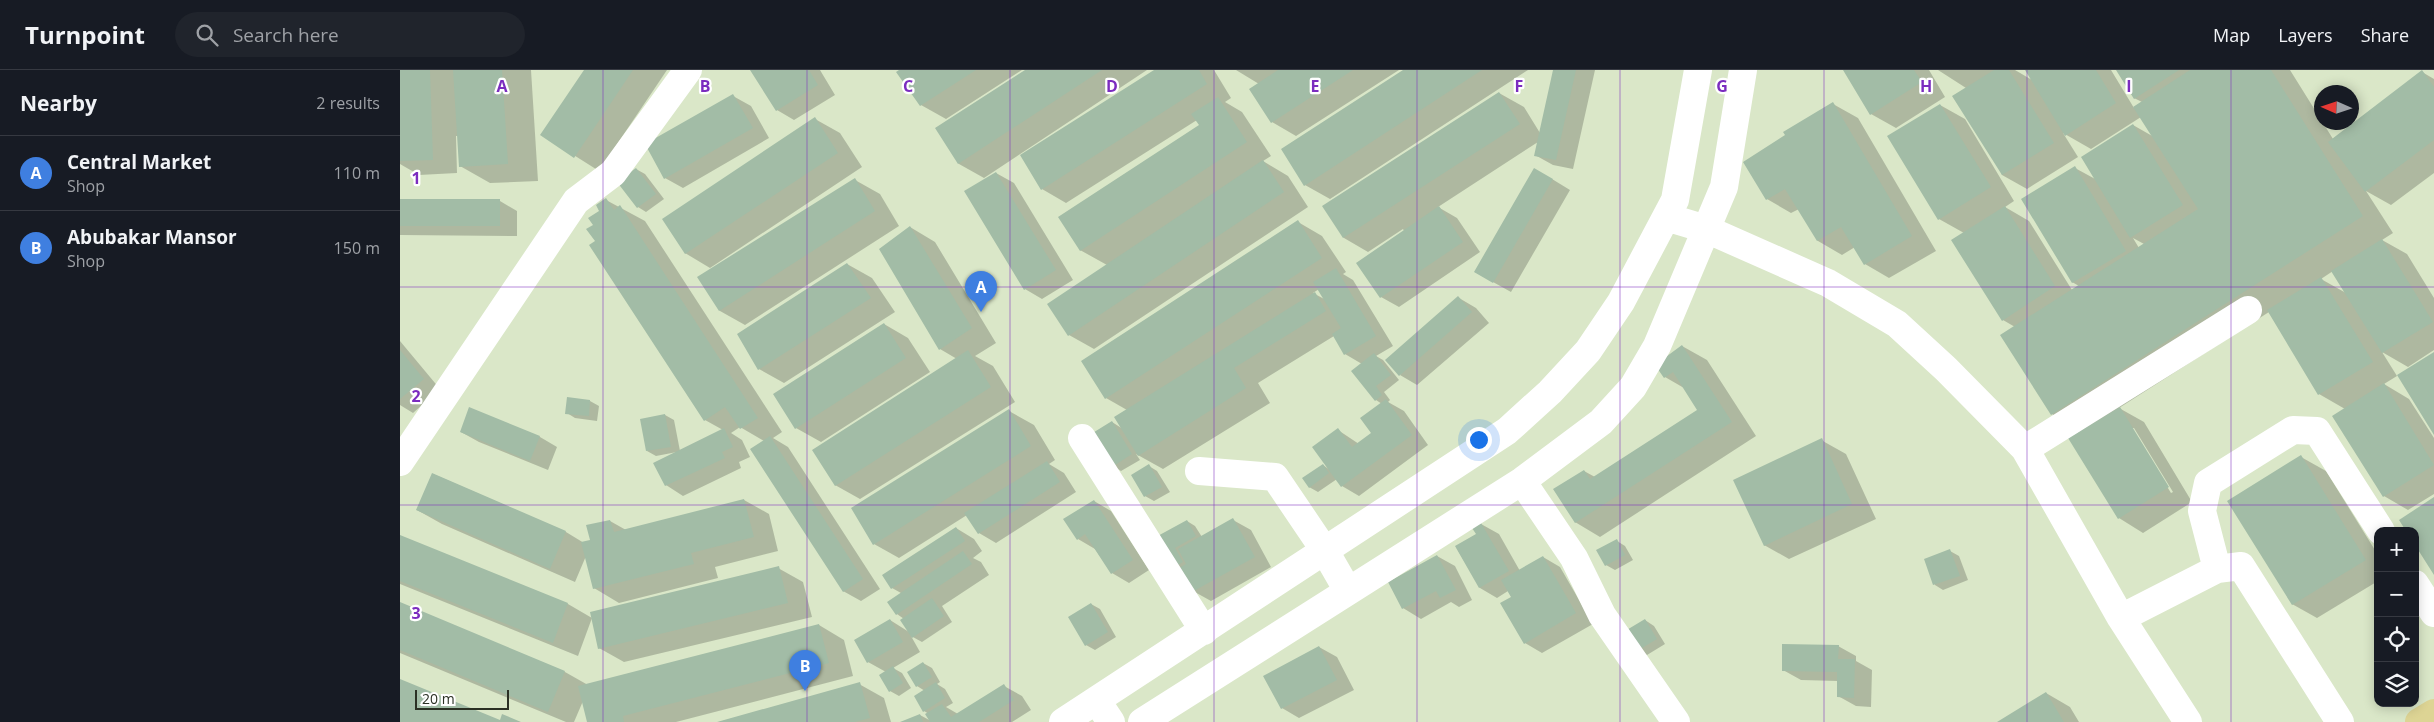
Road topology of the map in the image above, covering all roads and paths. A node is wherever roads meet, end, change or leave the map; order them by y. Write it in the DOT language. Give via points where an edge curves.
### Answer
graph roads {
  1 [pos="688,70"];
  2 [pos="1698,70"];
  3 [pos="1743,70"];
  4 [pos="1666,217"];
  5 [pos="1706,228"];
  6 [pos="2248,310"];
  7 [pos="1082,438"];
  8 [pos="2025,449"];
  9 [pos="400,462"];
  10 [pos="1199,471"];
  11 [pos="1522,481"];
  12 [pos="2378,527"];
  13 [pos="1325,551"];
  14 [pos="2217,569"];
  15 [pos="2419,590"];
  16 [pos="1348,591"];
  17 [pos="2434,613"];
  18 [pos="2121,618"];
  19 [pos="1204,631"];
  20 [pos="1104,712"];
  21 [pos="2434,713"];
  22 [pos="1062,722"];
  23 [pos="1142,722"];
  24 [pos="1676,722"];
  25 [pos="2188,722"];
  26 [pos="2340,722"];
  27 [pos="2419,722"];
  1 -- 9 [label="street" via="613,173 576,201"];
  2 -- 4 [label="street" via="1675,200"];
  3 -- 5 [label="street" via="1724,187"];
  4 -- 5 [label="street"];
  4 -- 13 [label="street" via="1621,302 1588,351 1550,392 1507,432"];
  5 -- 8 [label="street" via="1828,283 1898,324"];
  5 -- 11 [label="street" via="1657,346 1633,387 1601,422"];
  6 -- 8 [label="street"];
  7 -- 19 [label="street"];
  8 -- 18 [label="street"];
  10 -- 13 [label="street" via="1276,477"];
  11 -- 16 [label="street"];
  11 -- 24 [label="street" via="1574,558 1602,615"];
  12 -- 14 [label="street" via="2317,431 2293,430 2208,483 2202,511"];
  13 -- 16 [label="street"];
  13 -- 19 [label="street"];
  14 -- 18 [label="street"];
  14 -- 26 [label="street" via="2241,566"];
  15 -- 17 [label="street"];
  16 -- 23 [label="street"];
  18 -- 25 [label="street"];
  19 -- 20 [label="street"];
  20 -- 22 [label="street"];
  21 -- 27 [label="main road"];
}
